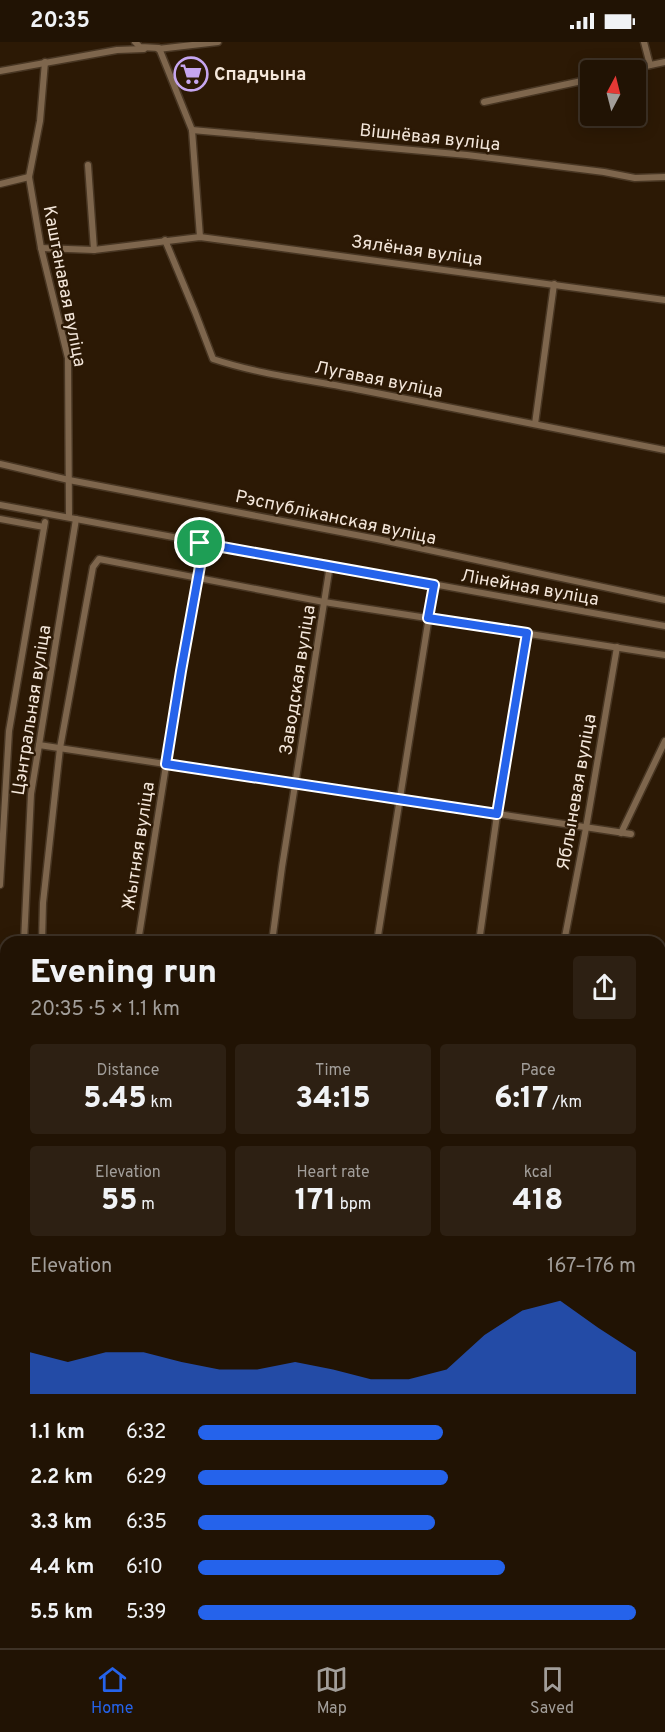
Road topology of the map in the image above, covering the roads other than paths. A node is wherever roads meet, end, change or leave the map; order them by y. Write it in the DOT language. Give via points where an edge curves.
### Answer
graph roads {
  1 [pos="122,42"];
  2 [pos="135,42"];
  3 [pos="218,42"];
  4 [pos="644,42"];
  5 [pos="159,48"];
  6 [pos="117,50"];
  7 [pos="45,62"];
  8 [pos="665,62"];
  9 [pos="650,65"];
  10 [pos="646,66"];
  11 [pos="0,71"];
  12 [pos="580,80"];
  13 [pos="484,102"];
  14 [pos="192,130"];
  15 [pos="88,165"];
  16 [pos="28,177"];
  17 [pos="665,177"];
  18 [pos="0,184"];
  19 [pos="200,237"];
  20 [pos="165,240"];
  21 [pos="41,248"];
  22 [pos="94,250"];
  23 [pos="554,284"];
  24 [pos="665,300"];
  25 [pos="535,424"];
  26 [pos="665,450"];
  27 [pos="0,464"];
  28 [pos="69,480"];
  29 [pos="0,505"];
  30 [pos="69,517"];
  31 [pos="0,519"];
  32 [pos="76,519"];
  33 [pos="200,543"];
  34 [pos="330,565"];
  35 [pos="198,578"];
  36 [pos="434,585"];
  37 [pos="665,600"];
  38 [pos="324,602"];
  39 [pos="428,618"];
  40 [pos="665,626"];
  41 [pos="527,633"];
  42 [pos="617,647"];
  43 [pos="665,654"];
  44 [pos="0,729"];
  45 [pos="9,731"];
  46 [pos="665,741"];
  47 [pos="39,745"];
  48 [pos="60,748"];
  49 [pos="166,764"];
  50 [pos="296,784"];
  51 [pos="400,800"];
  52 [pos="497,814"];
  53 [pos="586,828"];
  54 [pos="621,833"];
  55 [pos="631,834"];
  56 [pos="0,885"];
  57 [pos="24,936"];
  58 [pos="42,936"];
  59 [pos="139,936"];
  60 [pos="273,936"];
  61 [pos="378,936"];
  62 [pos="480,936"];
  63 [pos="565,936"];
  1 -- 6 [label="street"];
  2 -- 5 [label="street"];
  3 -- 5 [label="street"];
  4 -- 9 [label="street"];
  5 -- 6 [label="street"];
  5 -- 14 [label="street"];
  6 -- 7 [label="street"];
  7 -- 11 [label="street"];
  7 -- 16 [label="street, Каштанавая вуліца" via="40,121"];
  8 -- 9 [label="street"];
  9 -- 10 [label="street"];
  12 -- 13 [label="street"];
  14 -- 17 [label="street, Вішнёвая вуліца" via="467,155 635,178"];
  14 -- 19 [label="street"];
  15 -- 22 [label="street"];
  16 -- 18 [label="street"];
  16 -- 21 [label="street, Каштанавая вуліца"];
  19 -- 20 [label="street, Зялёная вуліца"];
  19 -- 23 [label="street, Зялёная вуліца"];
  20 -- 22 [label="street, Зялёная вуліца"];
  20 -- 25 [label="street, Лугавая вуліца" via="213,359 266,373"];
  21 -- 22 [label="street, Зялёная вуліца"];
  21 -- 28 [label="street, Каштанавая вуліца" via="68,357"];
  23 -- 24 [label="street, Зялёная вуліца"];
  23 -- 25 [label="street"];
  25 -- 26 [label="street, Лугавая вуліца"];
  27 -- 28 [label="street, Рэспубліканская вуліца"];
  28 -- 30 [label="street, Каштанавая вуліца"];
  28 -- 37 [label="street, Рэспубліканская вуліца"];
  29 -- 30 [label="street, Лінейная вуліца"];
  30 -- 32 [label="street, Лінейная вуліца"];
  31 -- 45 [label="street, Цэнтральная вуліца" via="44,524"];
  32 -- 33 [label="street, Лінейная вуліца"];
  32 -- 47 [label="street, Цэнтральная вуліца"];
  33 -- 34 [label="street, Лінейная вуліца"];
  33 -- 35 [label="street, Жытняя вуліца"];
  34 -- 36 [label="street, Лінейная вуліца"];
  34 -- 38 [label="street, Заводская вуліца"];
  35 -- 38 [label="street"];
  35 -- 48 [label="street" via="99,559 93,567"];
  35 -- 49 [label="street, Жытняя вуліца"];
  36 -- 39 [label="street"];
  36 -- 40 [label="street, Лінейная вуліца"];
  38 -- 39 [label="street"];
  38 -- 50 [label="street, Заводская вуліца"];
  39 -- 41 [label="street"];
  39 -- 51 [label="street"];
  41 -- 42 [label="street"];
  41 -- 52 [label="street"];
  42 -- 43 [label="street"];
  42 -- 53 [label="street, Яблыневая вуліца"];
  44 -- 45 [label="street"];
  45 -- 56 [label="street, Цэнтральная вуліца"];
  46 -- 54 [label="street"];
  47 -- 48 [label="street"];
  47 -- 57 [label="street, Цэнтральная вуліца" via="31,795"];
  48 -- 49 [label="street"];
  48 -- 58 [label="street" via="42,903"];
  49 -- 50 [label="street"];
  49 -- 59 [label="street, Жытняя вуліца"];
  50 -- 51 [label="street"];
  50 -- 60 [label="street, Заводская вуліца"];
  51 -- 52 [label="street"];
  51 -- 61 [label="street"];
  52 -- 53 [label="street"];
  52 -- 62 [label="street"];
  53 -- 54 [label="street"];
  53 -- 63 [label="street, Яблыневая вуліца"];
  54 -- 55 [label="street"];
}
